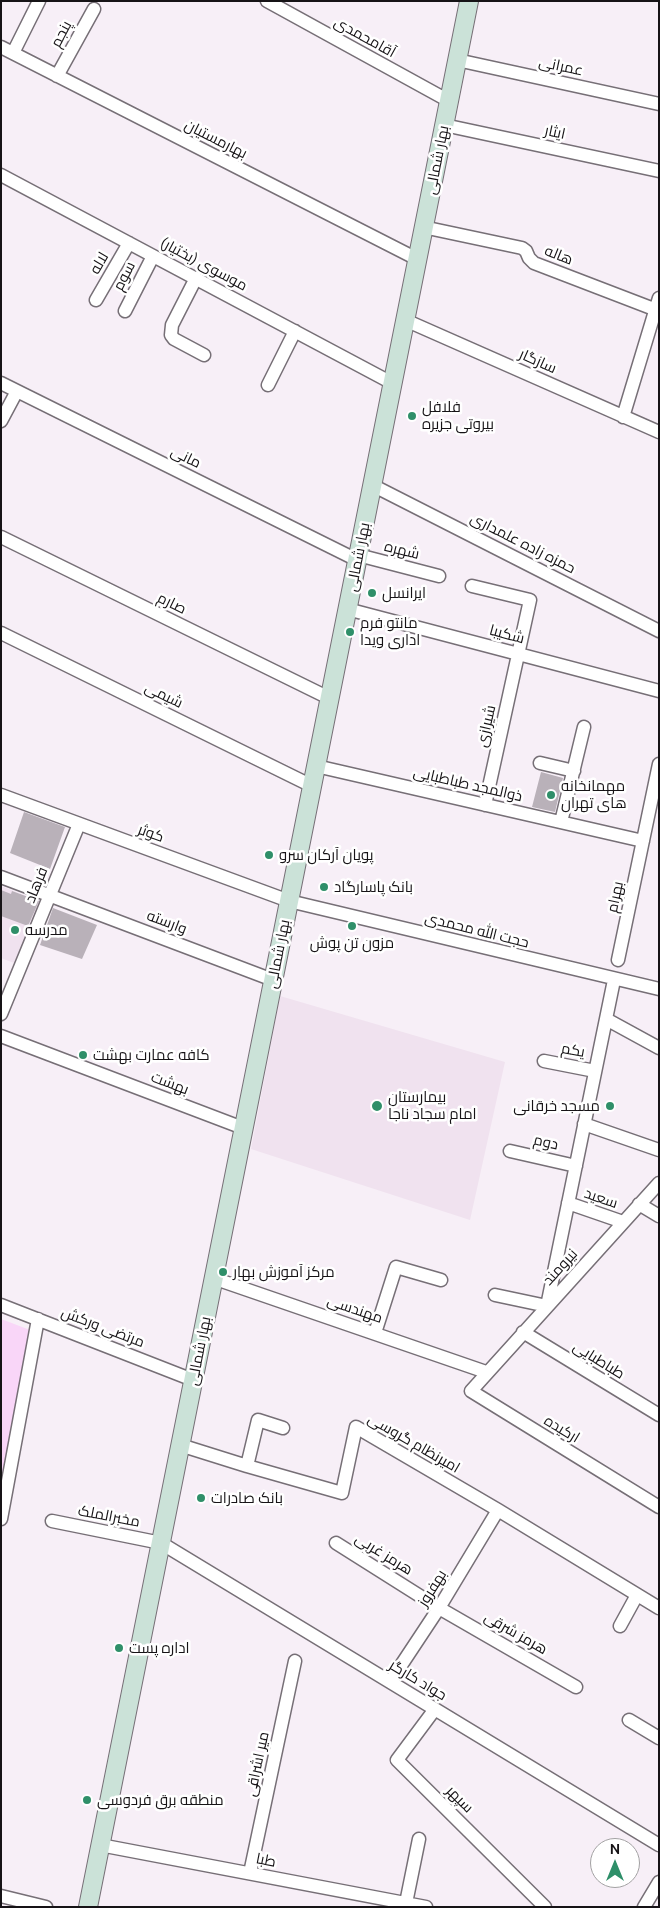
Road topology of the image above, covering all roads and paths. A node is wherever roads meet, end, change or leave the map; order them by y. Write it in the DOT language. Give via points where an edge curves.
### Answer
graph roads {
  1 [pos="39,1"];
  2 [pos="267,1"];
  3 [pos="469,1"];
  4 [pos="94,8"];
  5 [pos="1,47"];
  6 [pos="13,53"];
  7 [pos="457,60"];
  8 [pos="57,76"];
  9 [pos="449,101"];
  10 [pos="659,104"];
  11 [pos="444,125"];
  12 [pos="659,171"];
  13 [pos="1,175"];
  14 [pos="423,227"];
  15 [pos="130,243"];
  16 [pos="153,256"];
  17 [pos="417,260"];
  18 [pos="196,278"];
  19 [pos="96,300"];
  20 [pos="658,306"];
  21 [pos="124,311"];
  22 [pos="405,320"];
  23 [pos="294,331"];
  24 [pos="204,355"];
  25 [pos="1,383"];
  26 [pos="392,383"];
  27 [pos="268,385"];
  28 [pos="17,391"];
  29 [pos="623,417"];
  30 [pos="1,422"];
  31 [pos="659,432"];
  32 [pos="372,485"];
  33 [pos="1,537"];
  34 [pos="357,558"];
  35 [pos="439,576"];
  36 [pos="472,586"];
  37 [pos="347,609"];
  38 [pos="659,631"];
  39 [pos="1,633"];
  40 [pos="518,654"];
  41 [pos="659,691"];
  42 [pos="329,698"];
  43 [pos="584,727"];
  44 [pos="540,763"];
  45 [pos="659,764"];
  46 [pos="316,766"];
  47 [pos="574,771"];
  48 [pos="312,786"];
  49 [pos="1,795"];
  50 [pos="485,805"];
  51 [pos="653,821"];
  52 [pos="562,822"];
  53 [pos="79,824"];
  54 [pos="643,841"];
  55 [pos="1,876"];
  56 [pos="50,895"];
  57 [pos="289,901"];
  58 [pos="618,960"];
  59 [pos="273,980"];
  60 [pos="614,980"];
  61 [pos="659,990"];
  62 [pos="1,1014"];
  63 [pos="606,1019"];
  64 [pos="1,1036"];
  65 [pos="659,1048"];
  66 [pos="544,1061"];
  67 [pos="595,1071"];
  68 [pos="584,1124"];
  69 [pos="243,1128"];
  70 [pos="659,1150"];
  71 [pos="510,1151"];
  72 [pos="576,1166"];
  73 [pos="659,1183"];
  74 [pos="568,1203"];
  75 [pos="639,1204"];
  76 [pos="659,1216"];
  77 [pos="623,1222"];
  78 [pos="213,1278"];
  79 [pos="441,1280"];
  80 [pos="495,1295"];
  81 [pos="1,1305"];
  82 [pos="547,1306"];
  83 [pos="38,1320"];
  84 [pos="523,1332"];
  85 [pos="375,1333"];
  86 [pos="486,1372"];
  87 [pos="193,1380"];
  88 [pos="659,1415"];
  89 [pos="283,1428"];
  90 [pos="180,1445"];
  91 [pos="247,1466"];
  92 [pos="659,1507"];
  93 [pos="498,1510"];
  94 [pos="1,1519"];
  95 [pos="52,1521"];
  96 [pos="160,1542"];
  97 [pos="336,1543"];
  98 [pos="637,1594"];
  99 [pos="440,1608"];
  100 [pos="659,1608"];
  101 [pos="620,1626"];
  102 [pos="295,1661"];
  103 [pos="390,1682"];
  104 [pos="576,1687"];
  105 [pos="435,1709"];
  106 [pos="629,1720"];
  107 [pos="659,1738"];
  108 [pos="419,1840"];
  109 [pos="100,1845"];
  110 [pos="659,1845"];
  111 [pos="250,1873"];
  112 [pos="659,1882"];
  113 [pos="1,1896"];
  114 [pos="381,1903"];
  115 [pos="406,1903"];
  116 [pos="46,1907"];
  117 [pos="88,1907"];
  118 [pos="426,1907"];
  119 [pos="545,1907"];
  120 [pos="644,1907"];
  1 -- 6 [label="street"];
  2 -- 9 [label="street, آقامحمدی"];
  3 -- 7 [label="main road, بهار شمالی"];
  4 -- 8 [label="street, پنجم"];
  5 -- 6 [label="street, بهارمستیان"];
  6 -- 8 [label="street, بهارمستیان"];
  7 -- 9 [label="main road, بهار شمالی"];
  7 -- 10 [label="street, عمرانی"];
  8 -- 17 [label="street, بهارمستیان"];
  9 -- 11 [label="main road, بهار شمالی"];
  11 -- 12 [label="street, ایثار"];
  11 -- 14 [label="main road, بهار شمالی"];
  13 -- 15 [label="street, موسوی (بختیار)"];
  14 -- 17 [label="main road, بهار شمالی"];
  14 -- 20 [label="street, هاله" via="522,248 534,263"];
  15 -- 16 [label="street, موسوی (بختیار)"];
  15 -- 19 [label="street, لاله"];
  16 -- 18 [label="street, موسوی (بختیار)"];
  16 -- 21 [label="street, سوم"];
  17 -- 22 [label="main road, بهار شمالی"];
  18 -- 23 [label="street, موسوی (بختیار)"];
  18 -- 24 [label="street" via="172,325 171,335"];
  20 -- 29 [label="street, هاله"];
  22 -- 26 [label="main road, بهار شمالی"];
  22 -- 29 [label="street, سازگار"];
  23 -- 26 [label="street, موسوی (بختیار)"];
  23 -- 27 [label="street"];
  25 -- 28 [label="street, مانی"];
  26 -- 32 [label="main road, بهار شمالی"];
  28 -- 30 [label="street"];
  28 -- 34 [label="street, مانی"];
  29 -- 31 [label="street, سازگار"];
  32 -- 34 [label="main road, بهار شمالی"];
  32 -- 38 [label="street, حمزه زاده علمداری"];
  33 -- 42 [label="street, صارم"];
  34 -- 35 [label="street, شهره"];
  34 -- 37 [label="main road, بهار شمالی"];
  36 -- 40 [label="street, شیرازی" via="530,600"];
  37 -- 40 [label="street, شکیبا"];
  37 -- 42 [label="main road, بهار شمالی"];
  39 -- 48 [label="street, شیمی"];
  40 -- 41 [label="street, شکیبا"];
  40 -- 50 [label="street, شیرازی"];
  42 -- 46 [label="main road, بهار شمالی"];
  43 -- 47 [label="street"];
  44 -- 47 [label="street"];
  45 -- 51 [label="street, بهرام"];
  46 -- 48 [label="main road, بهار شمالی"];
  46 -- 50 [label="street, ذوالمجد طباطبایی"];
  47 -- 52 [label="street"];
  48 -- 57 [label="main road, بهار شمالی"];
  49 -- 53 [label="street, کوثر"];
  50 -- 52 [label="street, ذوالمجد طباطبایی"];
  51 -- 54 [label="street, بهرام"];
  52 -- 54 [label="street, ذوالمجد طباطبایی"];
  53 -- 56 [label="street, فرهاد"];
  53 -- 57 [label="street, کوثر"];
  54 -- 58 [label="street, بهرام"];
  55 -- 56 [label="street, وارسته"];
  56 -- 59 [label="street, وارسته"];
  56 -- 62 [label="street, فرهاد"];
  57 -- 59 [label="main road, بهار شمالی"];
  57 -- 60 [label="street, حجت الله محمدی"];
  59 -- 69 [label="main road, بهار شمالی"];
  60 -- 61 [label="street, حجت الله محمدی"];
  60 -- 63 [label="street"];
  63 -- 65 [label="street"];
  63 -- 67 [label="street"];
  64 -- 69 [label="street, بهشت"];
  66 -- 67 [label="street, یکم"];
  67 -- 68 [label="street"];
  68 -- 70 [label="street"];
  68 -- 72 [label="street"];
  69 -- 78 [label="main road, بهار شمالی"];
  71 -- 72 [label="street, دوم"];
  72 -- 74 [label="street"];
  73 -- 75 [label="street, نیرومند"];
  74 -- 77 [label="street, سعید"];
  74 -- 82 [label="street"];
  75 -- 76 [label="street"];
  75 -- 77 [label="street, نیرومند"];
  77 -- 82 [label="street, نیرومند"];
  78 -- 85 [label="street, مهندسی"];
  78 -- 87 [label="main road, بهار شمالی"];
  79 -- 85 [label="street" via="396,1267"];
  80 -- 82 [label="street"];
  81 -- 83 [label="street, مرتضی ورکش"];
  82 -- 84 [label="street, نیرومند"];
  83 -- 87 [label="street, مرتضی ورکش"];
  83 -- 94 [label="street"];
  84 -- 86 [label="street, نیرومند"];
  84 -- 88 [label="street, طباطبایی"];
  85 -- 86 [label="street, مهندسی"];
  86 -- 92 [label="street, ارکیده" via="470,1391"];
  87 -- 90 [label="main road, بهار شمالی"];
  89 -- 91 [label="street" via="258,1420"];
  90 -- 91 [label="street, امیرنظام گروسی"];
  90 -- 96 [label="main road, بهار شمالی"];
  91 -- 93 [label="street, امیرنظام گروسی" via="342,1493 356,1426"];
  93 -- 98 [label="street, امیرنظام گروسی"];
  93 -- 99 [label="street, بهفروز"];
  95 -- 96 [label="street, مخبرالملک"];
  96 -- 103 [label="street, جواد کارگر"];
  96 -- 109 [label="main road, بهار شمالی"];
  97 -- 99 [label="street, هرمز غربی"];
  98 -- 100 [label="street, امیرنظام گروسی"];
  98 -- 101 [label="street"];
  99 -- 103 [label="street, بهفروز"];
  99 -- 104 [label="street, هرمز شرقی"];
  102 -- 111 [label="street, میر اشراقی"];
  103 -- 105 [label="street, جواد کارگر"];
  105 -- 110 [label="street, جواد کارگر"];
  105 -- 119 [label="street, سپهر" via="397,1760"];
  106 -- 107 [label="street"];
  108 -- 115 [label="street"];
  109 -- 111 [label="street, طبا"];
  109 -- 117 [label="main road, بهار شمالی"];
  111 -- 114 [label="street, طبا"];
  112 -- 120 [label="street"];
  113 -- 116 [label="street"];
  114 -- 115 [label="street, طبا"];
  115 -- 118 [label="street, طبا"];
}
